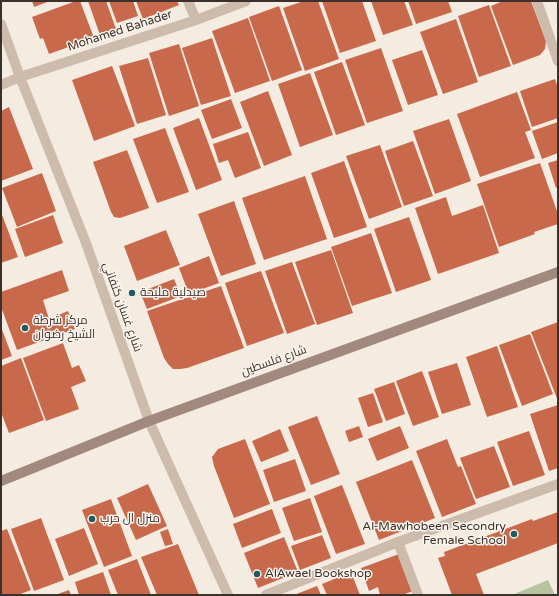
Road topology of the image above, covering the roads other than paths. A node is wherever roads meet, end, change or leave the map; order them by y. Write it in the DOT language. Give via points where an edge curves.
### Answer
graph roads {
  1 [pos="188,1"];
  2 [pos="246,1"];
  3 [pos="537,1"];
  4 [pos="196,20"];
  5 [pos="1,24"];
  6 [pos="558,61"];
  7 [pos="20,77"];
  8 [pos="1,85"];
  9 [pos="558,272"];
  10 [pos="149,421"];
  11 [pos="1,481"];
  12 [pos="558,484"];
  13 [pos="398,542"];
  14 [pos="228,595"];
  15 [pos="266,595"];
  16 [pos="418,595"];
  1 -- 4 [label="street"];
  2 -- 4 [label="street, Mohamed Bahader"];
  3 -- 6 [label="street"];
  4 -- 7 [label="street, Mohamed Bahader"];
  5 -- 7 [label="street, شارع غسان كنفاني"];
  7 -- 8 [label="street, Mohamed Bahader"];
  7 -- 10 [label="street, شارع غسان كنفاني" via="86,243"];
  9 -- 10 [label="street, شارع فلسطين"];
  10 -- 11 [label="street, شارع فلسطين"];
  10 -- 14 [label="street, شارع غسان كنفاني"];
  12 -- 13 [label="street"];
  13 -- 15 [label="street"];
  13 -- 16 [label="street"];
}
